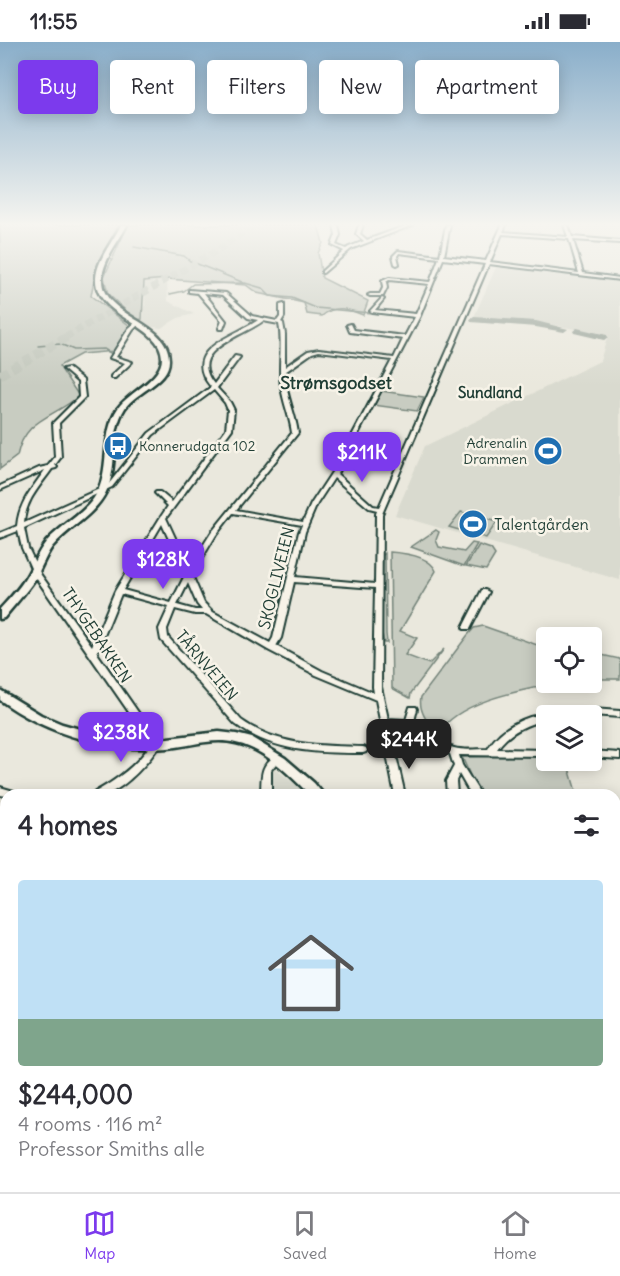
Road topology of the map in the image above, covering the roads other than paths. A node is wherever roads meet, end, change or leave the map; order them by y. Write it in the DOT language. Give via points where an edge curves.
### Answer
graph roads {
  1 [pos="101,279"];
  2 [pos="433,279"];
  3 [pos="480,279"];
  4 [pos="431,283"];
  5 [pos="191,291"];
  6 [pos="200,292"];
  7 [pos="370,295"];
  8 [pos="382,299"];
  9 [pos="282,305"];
  10 [pos="418,316"];
  11 [pos="261,320"];
  12 [pos="279,321"];
  13 [pos="137,324"];
  14 [pos="349,325"];
  15 [pos="221,328"];
  16 [pos="406,338"];
  17 [pos="237,357"];
  18 [pos="393,359"];
  19 [pos="66,369"];
  20 [pos="283,371"];
  21 [pos="112,377"];
  22 [pos="215,387"];
  23 [pos="54,467"];
  24 [pos="334,474"];
  25 [pos="0,488"];
  26 [pos="103,489"];
  27 [pos="158,493"];
  28 [pos="172,506"];
  29 [pos="380,509"];
  30 [pos="232,510"];
  31 [pos="163,518"];
  32 [pos="304,524"];
  33 [pos="20,527"];
  34 [pos="0,536"];
  35 [pos="38,573"];
  36 [pos="188,575"];
  37 [pos="290,579"];
  38 [pos="377,586"];
  39 [pos="118,591"];
  40 [pos="485,592"];
  41 [pos="173,606"];
  42 [pos="207,612"];
  43 [pos="0,616"];
  44 [pos="467,627"];
  45 [pos="271,648"];
  46 [pos="93,653"];
  47 [pos="0,694"];
  48 [pos="379,698"];
  49 [pos="413,709"];
  50 [pos="602,712"];
  51 [pos="620,714"];
  52 [pos="536,719"];
  53 [pos="410,721"];
  54 [pos="386,722"];
  55 [pos="156,744"];
  56 [pos="363,750"];
  57 [pos="454,752"];
  58 [pos="490,753"];
  59 [pos="536,753"];
  60 [pos="602,755"];
  61 [pos="620,756"];
  62 [pos="602,757"];
  63 [pos="276,759"];
  64 [pos="620,762"];
  65 [pos="458,766"];
  66 [pos="107,789"];
  67 [pos="266,789"];
  68 [pos="311,789"];
  69 [pos="399,789"];
  70 [pos="452,789"];
  71 [pos="472,789"];
  1 -- 13 [label="main road" via="108,301"];
  2 -- 4 [label="street, SKOGLIVEIEN"];
  3 -- 29 [label="street"];
  4 -- 7 [label="street" via="389,279 384,281 381,295"];
  4 -- 10 [label="street, SKOGLIVEIEN"];
  5 -- 6 [label="street"];
  6 -- 11 [label="street" via="224,294 245,314"];
  6 -- 15 [label="street" via="224,321"];
  8 -- 10 [label="street" via="372,311"];
  9 -- 12 [label="street, TÅRNVEIEN"];
  10 -- 16 [label="street, SKOGLIVEIEN"];
  11 -- 12 [label="street"];
  11 -- 22 [label="street" via="207,355 204,378"];
  12 -- 20 [label="street, TÅRNVEIEN" via="284,329"];
  13 -- 21 [label="street" via="113,358 129,362"];
  13 -- 26 [label="main road" via="159,342 166,361 118,415"];
  14 -- 16 [label="street" via="352,331"];
  16 -- 18 [label="street, SKOGLIVEIEN"];
  17 -- 22 [label="street"];
  18 -- 20 [label="street" via="319,350"];
  18 -- 24 [label="street, SKOGLIVEIEN"];
  19 -- 23 [label="street" via="81,381 83,393 80,401 56,423 58,456"];
  20 -- 30 [label="street, TÅRNVEIEN" via="295,433"];
  22 -- 26 [label="street" via="145,441 110,486"];
  22 -- 28 [label="street" via="231,411 229,429"];
  23 -- 25 [label="street" via="40,469"];
  23 -- 33 [label="street" via="26,501"];
  24 -- 29 [label="street" via="371,507"];
  24 -- 32 [label="street, SKOGLIVEIEN"];
  26 -- 33 [label="street"];
  26 -- 35 [label="main road" via="92,505 48,547"];
  27 -- 28 [label="street"];
  28 -- 31 [label="street"];
  29 -- 38 [label="street"];
  30 -- 32 [label="street"];
  30 -- 36 [label="street, TÅRNVEIEN"];
  31 -- 36 [label="street"];
  31 -- 39 [label="street"];
  32 -- 37 [label="street, SKOGLIVEIEN"];
  33 -- 34 [label="street"];
  33 -- 35 [label="street, THYGEBAKKEN"];
  35 -- 43 [label="main road"];
  35 -- 46 [label="street, THYGEBAKKEN"];
  36 -- 41 [label="street, TÅRNVEIEN"];
  36 -- 42 [label="street"];
  37 -- 38 [label="street"];
  37 -- 45 [label="street, SKOGLIVEIEN" via="280,630"];
  38 -- 48 [label="street"];
  39 -- 41 [label="street"];
  39 -- 46 [label="street"];
  40 -- 44 [label="street"];
  41 -- 42 [label="street"];
  41 -- 56 [label="street, TÅRNVEIEN" via="163,629 164,638 242,726 261,736 310,748"];
  42 -- 45 [label="street"];
  45 -- 48 [label="street, SKOGLIVEIEN"];
  46 -- 55 [label="street, THYGEBAKKEN"];
  47 -- 55 [label="main road" via="24,713 59,727 103,739"];
  48 -- 54 [label="street"];
  49 -- 53 [label="street"];
  50 -- 51 [label="street"];
  52 -- 58 [label="street" via="499,739"];
  53 -- 54 [label="street"];
  53 -- 57 [label="street"];
  54 -- 69 [label="street"];
  55 -- 63 [label="main road" via="230,737 255,745"];
  55 -- 66 [label="street" via="134,770"];
  57 -- 58 [label="street"];
  57 -- 65 [label="street"];
  58 -- 59 [label="street"];
  60 -- 61 [label="street"];
  62 -- 64 [label="street"];
  63 -- 67 [label="street" via="267,769"];
  63 -- 68 [label="main road"];
  65 -- 70 [label="street"];
  65 -- 71 [label="street"];
}
